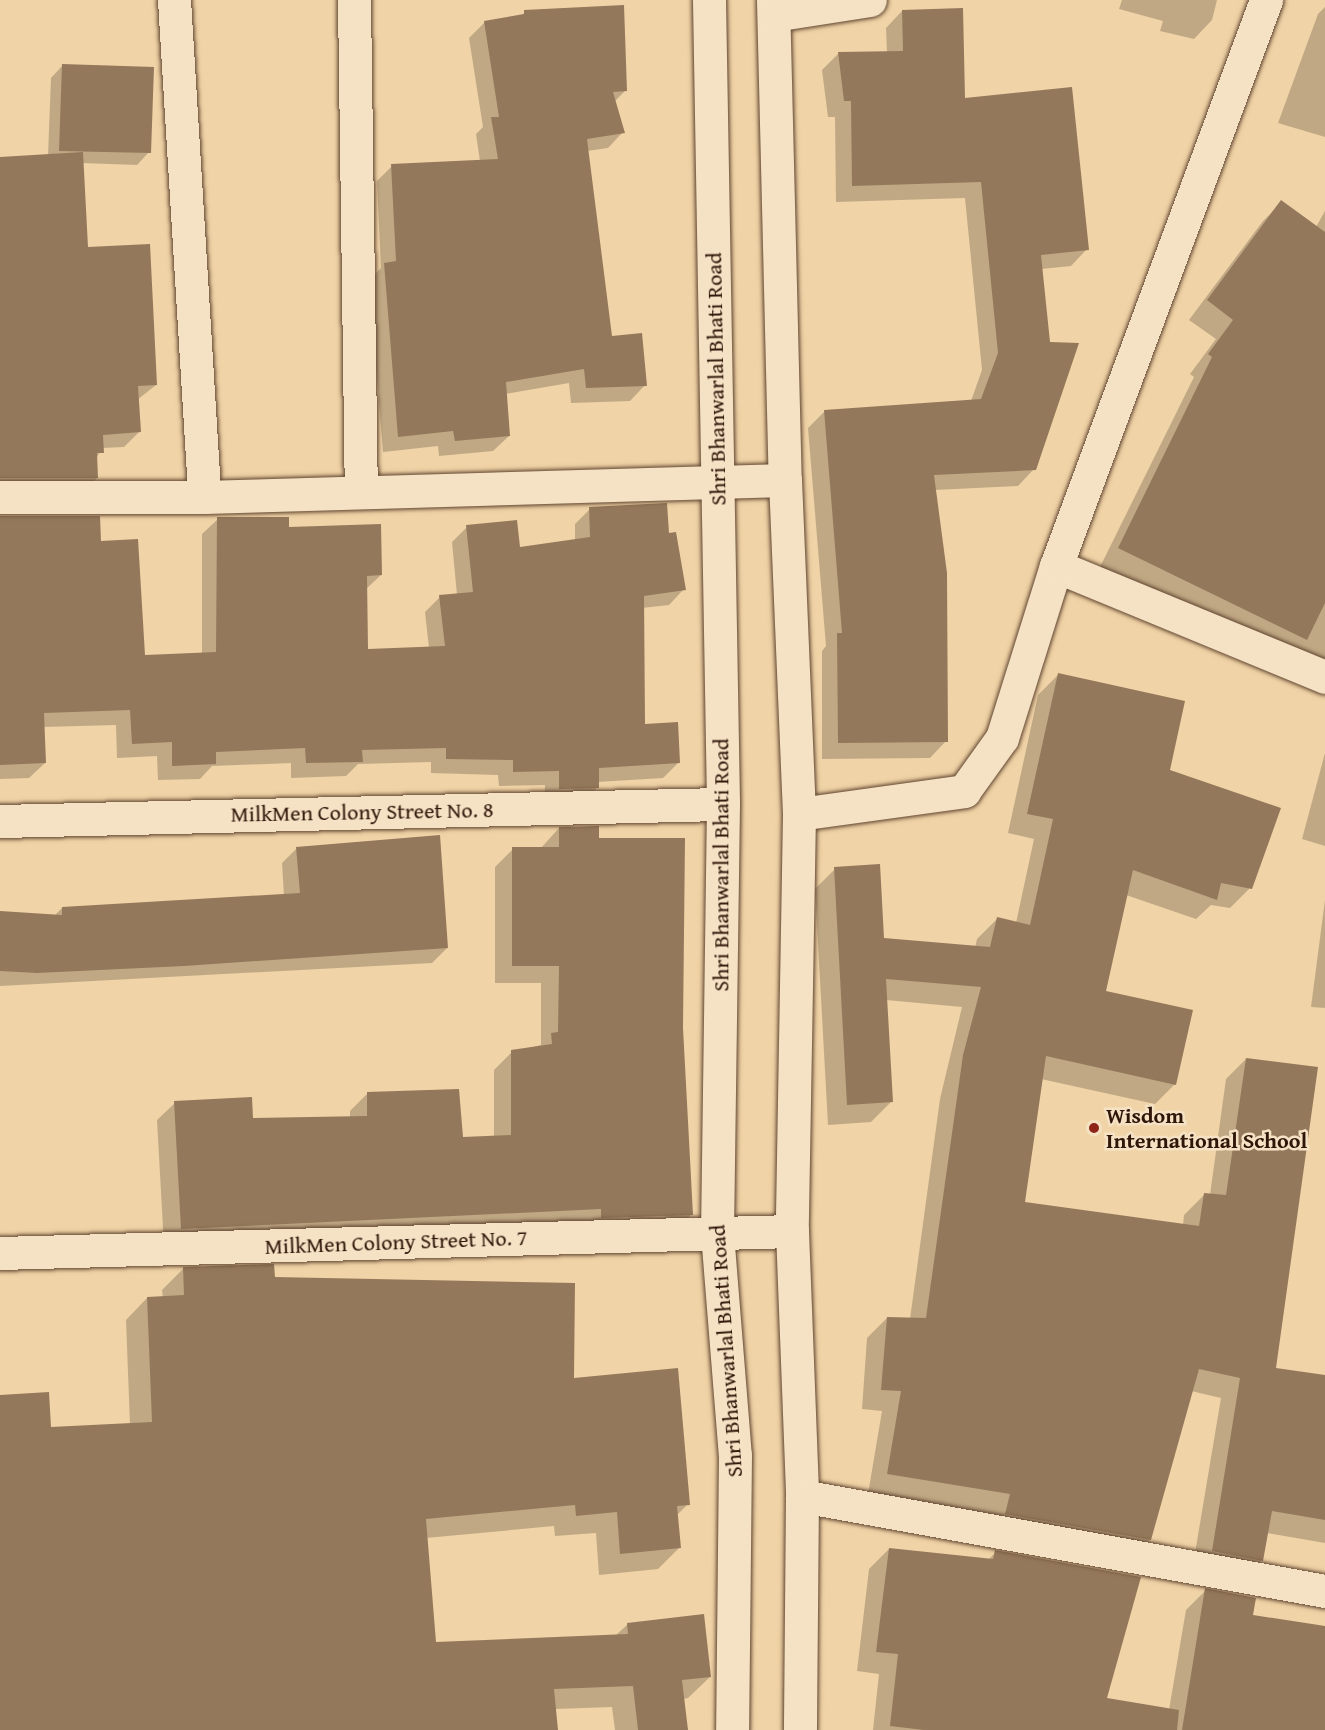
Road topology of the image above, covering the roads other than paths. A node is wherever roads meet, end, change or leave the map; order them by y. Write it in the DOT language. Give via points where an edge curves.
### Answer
graph roads {
  1 [pos="174,0"];
  2 [pos="354,0"];
  3 [pos="709,0"];
  4 [pos="870,0"];
  5 [pos="1266,0"];
  6 [pos="774,7"];
  7 [pos="785,480"];
  8 [pos="718,481"];
  9 [pos="361,492"];
  10 [pos="0,497"];
  11 [pos="204,497"];
  12 [pos="1056,566"];
  13 [pos="1325,677"];
  14 [pos="723,804"];
  15 [pos="799,814"];
  16 [pos="0,821"];
  17 [pos="792,1231"];
  18 [pos="717,1233"];
  19 [pos="0,1253"];
  20 [pos="802,1496"];
  21 [pos="1325,1591"];
  22 [pos="732,1730"];
  23 [pos="800,1730"];
  1 -- 11 [label="street"];
  2 -- 9 [label="street"];
  3 -- 8 [label="street, Shri Bhanwarlal Bhati Road"];
  4 -- 6 [label="street"];
  5 -- 12 [label="street"];
  6 -- 7 [label="street"];
  7 -- 8 [label="street"];
  7 -- 15 [label="street"];
  8 -- 9 [label="street"];
  8 -- 14 [label="street, Shri Bhanwarlal Bhati Road"];
  9 -- 11 [label="street"];
  10 -- 11 [label="street"];
  12 -- 13 [label="street"];
  12 -- 15 [label="street" via="1002,738 964,791"];
  14 -- 16 [label="street, MilkMen Colony Street No. 8"];
  14 -- 18 [label="street, Shri Bhanwarlal Bhati Road"];
  15 -- 17 [label="street"];
  17 -- 18 [label="street, MilkMen Colony Street No. 7"];
  17 -- 20 [label="street"];
  18 -- 19 [label="street, MilkMen Colony Street No. 7"];
  18 -- 22 [label="street, Shri Bhanwarlal Bhati Road" via="735,1455"];
  20 -- 21 [label="street"];
  20 -- 23 [label="street"];
}
